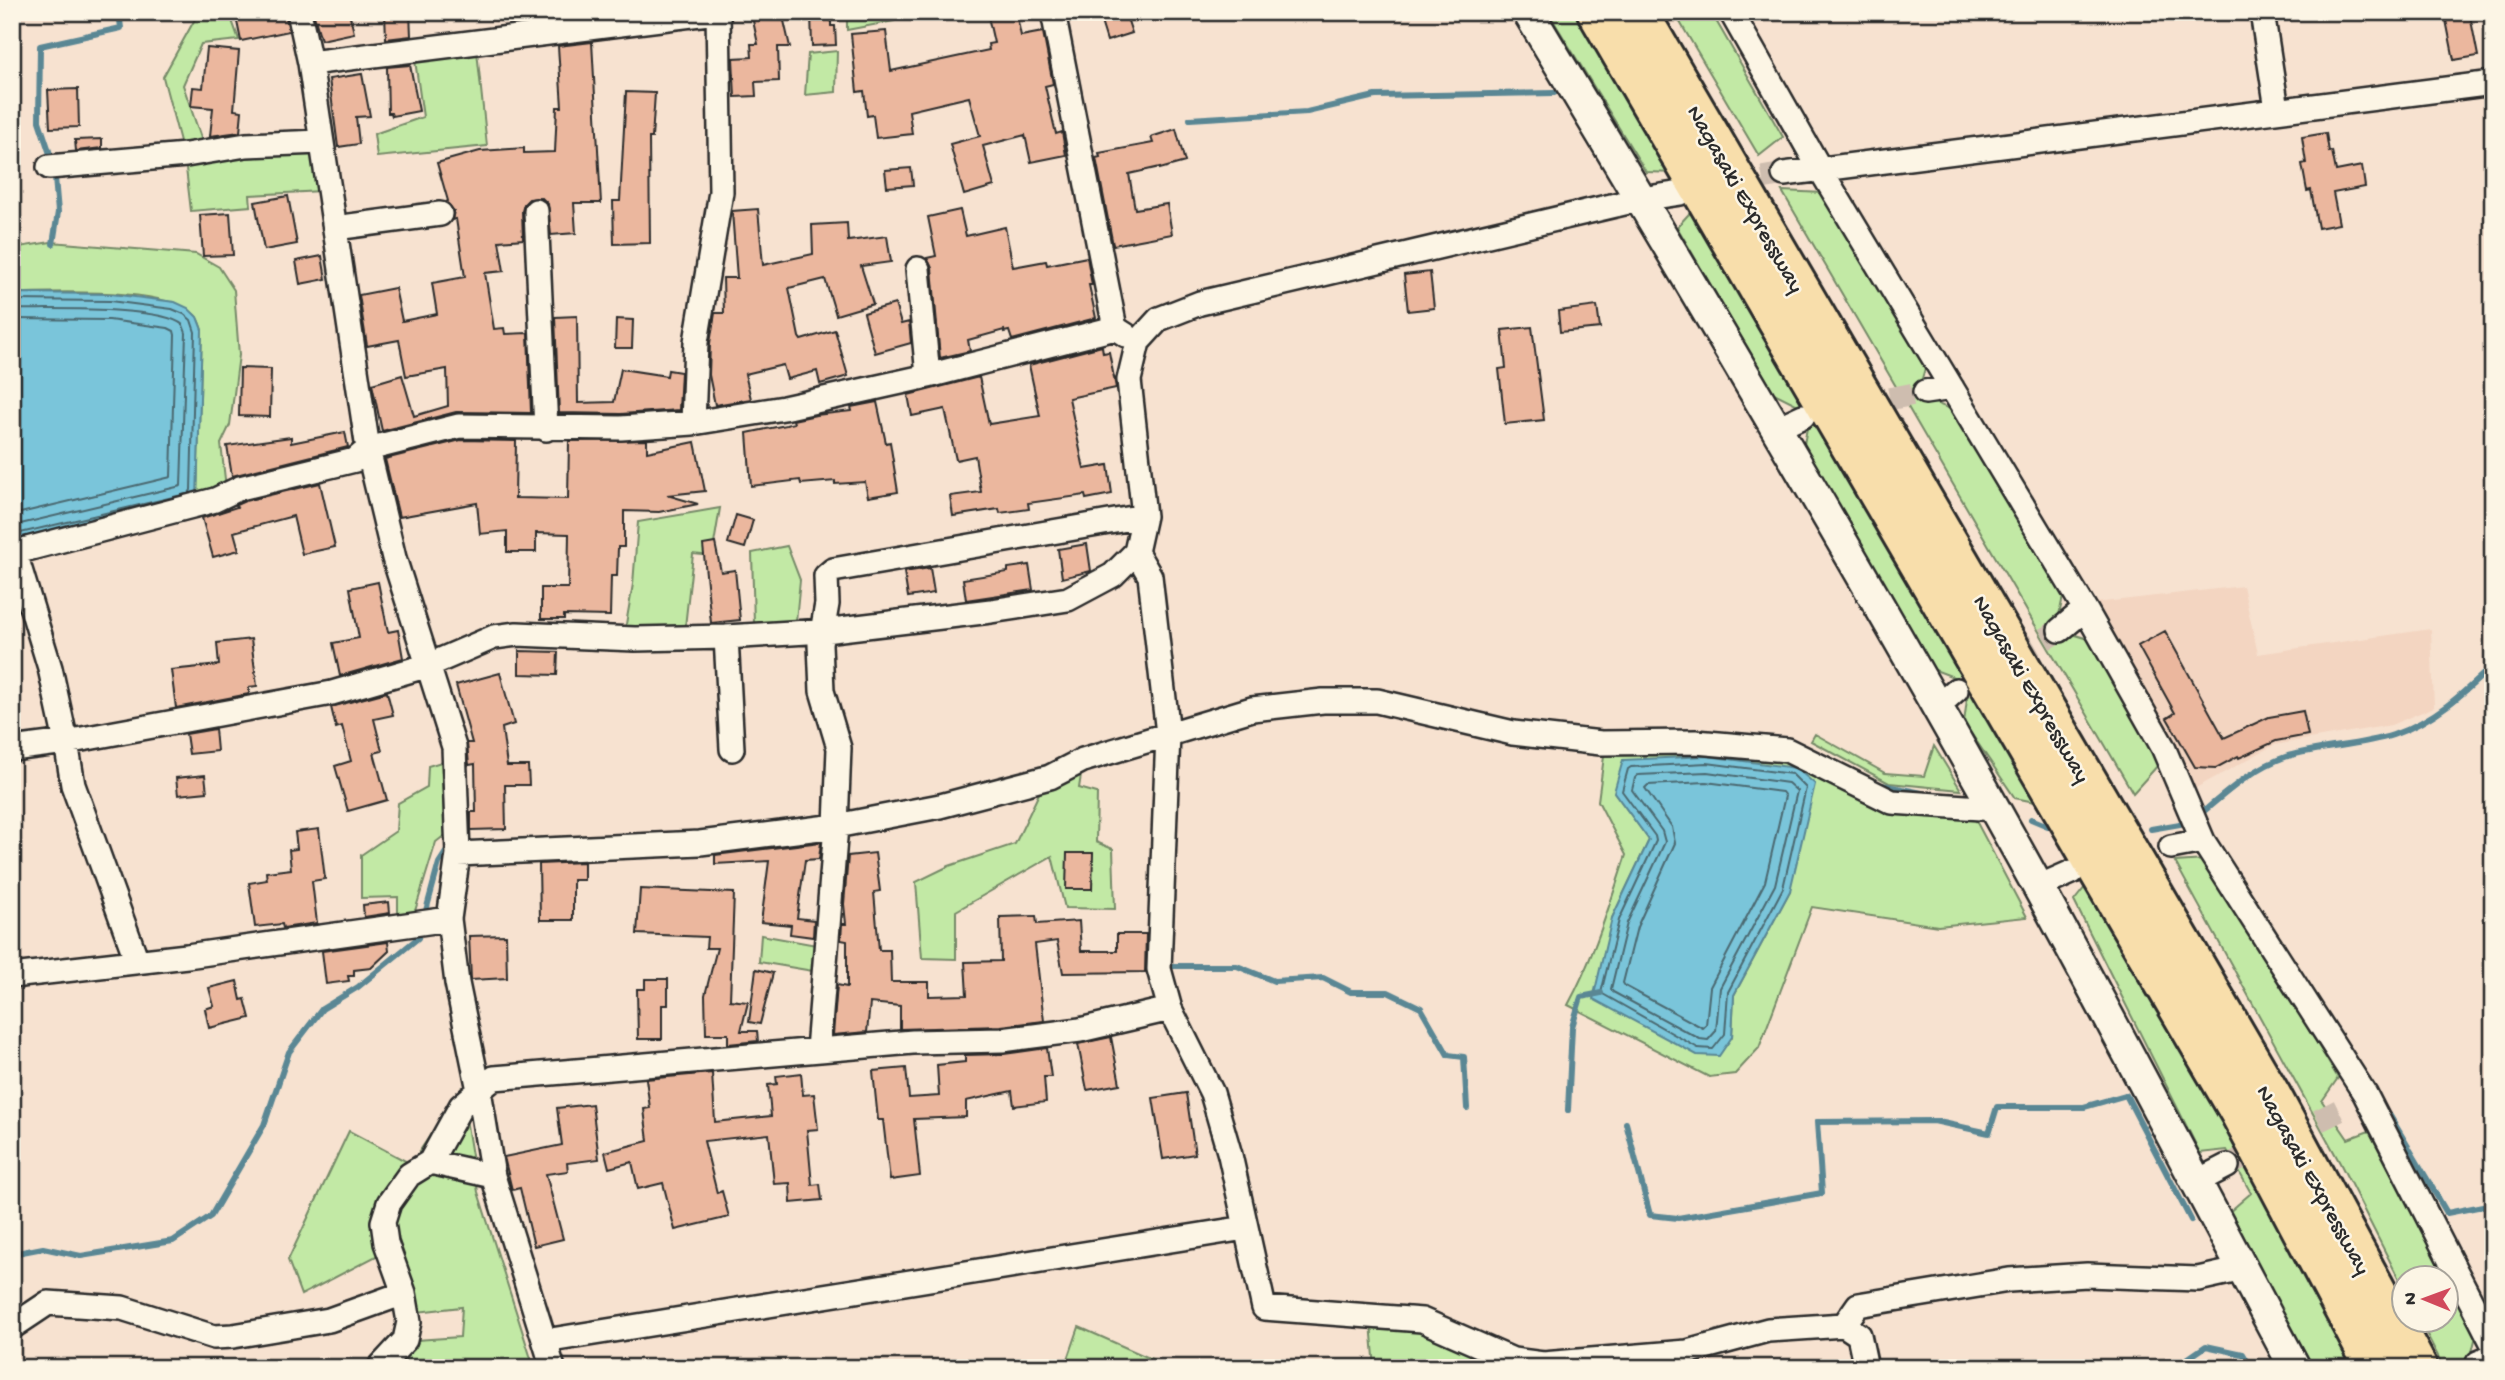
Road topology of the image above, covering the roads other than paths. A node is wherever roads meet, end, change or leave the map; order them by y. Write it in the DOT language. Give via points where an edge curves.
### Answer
graph roads {
  1 [pos="299,12"];
  2 [pos="717,12"];
  3 [pos="1053,12"];
  4 [pos="1528,12"];
  5 [pos="1597,12"];
  6 [pos="1638,12"];
  7 [pos="1731,12"];
  8 [pos="2262,12"];
  9 [pos="310,63"];
  10 [pos="2493,82"];
  11 [pos="2277,109"];
  12 [pos="321,142"];
  13 [pos="49,167"];
  14 [pos="1820,169"];
  15 [pos="1784,174"];
  16 [pos="1681,193"];
  17 [pos="1641,199"];
  18 [pos="536,211"];
  19 [pos="440,214"];
  20 [pos="335,228"];
  21 [pos="918,269"];
  22 [pos="1115,328"];
  23 [pos="1138,342"];
  24 [pos="928,376"];
  25 [pos="1952,388"];
  26 [pos="1925,392"];
  27 [pos="1803,415"];
  28 [pos="693,423"];
  29 [pos="546,429"];
  30 [pos="1775,429"];
  31 [pos="368,449"];
  32 [pos="1144,516"];
  33 [pos="1136,552"];
  34 [pos="13,553"];
  35 [pos="2085,609"];
  36 [pos="2060,630"];
  37 [pos="824,631"];
  38 [pos="726,637"];
  39 [pos="429,665"];
  40 [pos="1167,724"];
  41 [pos="66,742"];
  42 [pos="732,748"];
  43 [pos="12,749"];
  44 [pos="1995,809"];
  45 [pos="837,816"];
  46 [pos="2203,841"];
  47 [pos="458,843"];
  48 [pos="2171,847"];
  49 [pos="2072,872"];
  50 [pos="2038,887"];
  51 [pos="442,920"];
  52 [pos="138,961"];
  53 [pos="12,976"];
  54 [pos="1170,1009"];
  55 [pos="818,1051"];
  56 [pos="479,1090"];
  57 [pos="430,1162"];
  58 [pos="2227,1166"];
  59 [pos="492,1176"];
  60 [pos="2196,1182"];
  61 [pos="1245,1228"];
  62 [pos="2242,1269"];
  63 [pos="404,1293"];
  64 [pos="1844,1325"];
  65 [pos="12,1327"];
  66 [pos="545,1342"];
  67 [pos="2493,1344"];
  68 [pos="379,1368"];
  69 [pos="553,1368"];
  70 [pos="1866,1368"];
  71 [pos="2295,1368"];
  72 [pos="2375,1368"];
  73 [pos="2418,1368"];
  1 -- 9 [label="street"];
  2 -- 9 [label="street"];
  2 -- 28 [label="street" via="720,192 696,342"];
  3 -- 22 [label="street"];
  4 -- 17 [label="street"];
  5 -- 72 [label="highway, Nagasaki Expressway" via="2241,1113"];
  6 -- 73 [label="highway, Nagasaki Expressway" via="2270,1095"];
  7 -- 14 [label="street"];
  8 -- 11 [label="street"];
  9 -- 12 [label="street"];
  10 -- 11 [label="street"];
  11 -- 14 [label="street"];
  12 -- 13 [label="street" via="246,145"];
  12 -- 20 [label="street"];
  14 -- 15 [label="street"];
  14 -- 25 [label="street"];
  16 -- 17 [label="street"];
  17 -- 23 [label="street" via="1200,303 1159,319"];
  17 -- 30 [label="street"];
  18 -- 29 [label="street"];
  19 -- 20 [label="street"];
  20 -- 31 [label="street"];
  21 -- 24 [label="street"];
  22 -- 23 [label="street"];
  22 -- 24 [label="street"];
  23 -- 32 [label="street" via="1129,380"];
  24 -- 28 [label="street"];
  25 -- 26 [label="street"];
  25 -- 35 [label="street"];
  27 -- 30 [label="street"];
  28 -- 29 [label="street"];
  29 -- 31 [label="street" via="459,426"];
  30 -- 44 [label="street" via="1947,699"];
  31 -- 34 [label="street" via="355,460"];
  31 -- 39 [label="street" via="394,558"];
  32 -- 33 [label="street"];
  32 -- 37 [label="street" via="832,570 826,576"];
  33 -- 37 [label="street" via="1113,575 1069,599"];
  33 -- 40 [label="street" via="1150,576"];
  34 -- 41 [label="street" via="50,667"];
  35 -- 36 [label="street"];
  35 -- 46 [label="street" via="2163,747"];
  37 -- 38 [label="street"];
  37 -- 45 [label="street" via="821,691 839,748"];
  38 -- 39 [label="street" via="517,634 494,637"];
  38 -- 42 [label="street"];
  39 -- 41 [label="street" via="332,693"];
  39 -- 47 [label="street" via="454,747"];
  40 -- 44 [label="street" via="1323,701 1377,701 1513,733 1601,743 1696,742 1787,750 1892,802"];
  40 -- 45 [label="street" via="1050,777 940,806"];
  40 -- 54 [label="street" via="1159,969"];
  41 -- 43 [label="street"];
  41 -- 52 [label="street" via="73,785"];
  44 -- 50 [label="street"];
  45 -- 47 [label="street" via="700,843"];
  45 -- 55 [label="street"];
  46 -- 48 [label="street"];
  46 -- 67 [label="street"];
  47 -- 51 [label="street"];
  49 -- 50 [label="street"];
  50 -- 60 [label="street"];
  51 -- 52 [label="street"];
  51 -- 56 [label="street"];
  52 -- 53 [label="street"];
  54 -- 55 [label="street" via="1080,1030 1002,1040"];
  54 -- 61 [label="street" via="1212,1093"];
  55 -- 56 [label="street" via="494,1078"];
  56 -- 57 [label="street" via="461,1106"];
  56 -- 59 [label="street"];
  57 -- 59 [label="street"];
  57 -- 63 [label="street" via="409,1175 389,1203 383,1222"];
  58 -- 60 [label="street"];
  59 -- 66 [label="street"];
  60 -- 62 [label="street"];
  61 -- 64 [label="street" via="1264,1308 1422,1320 1513,1360 1544,1364 1687,1352 1768,1330"];
  61 -- 66 [label="street"];
  62 -- 64 [label="street" via="2198,1279 2087,1275 2009,1280 1858,1305"];
  62 -- 71 [label="street"];
  63 -- 65 [label="street" via="329,1320 233,1336 214,1337 122,1308 48,1303"];
  63 -- 68 [label="street" via="409,1322 405,1340"];
  64 -- 70 [label="street" via="1859,1335"];
  66 -- 69 [label="street"];
}
